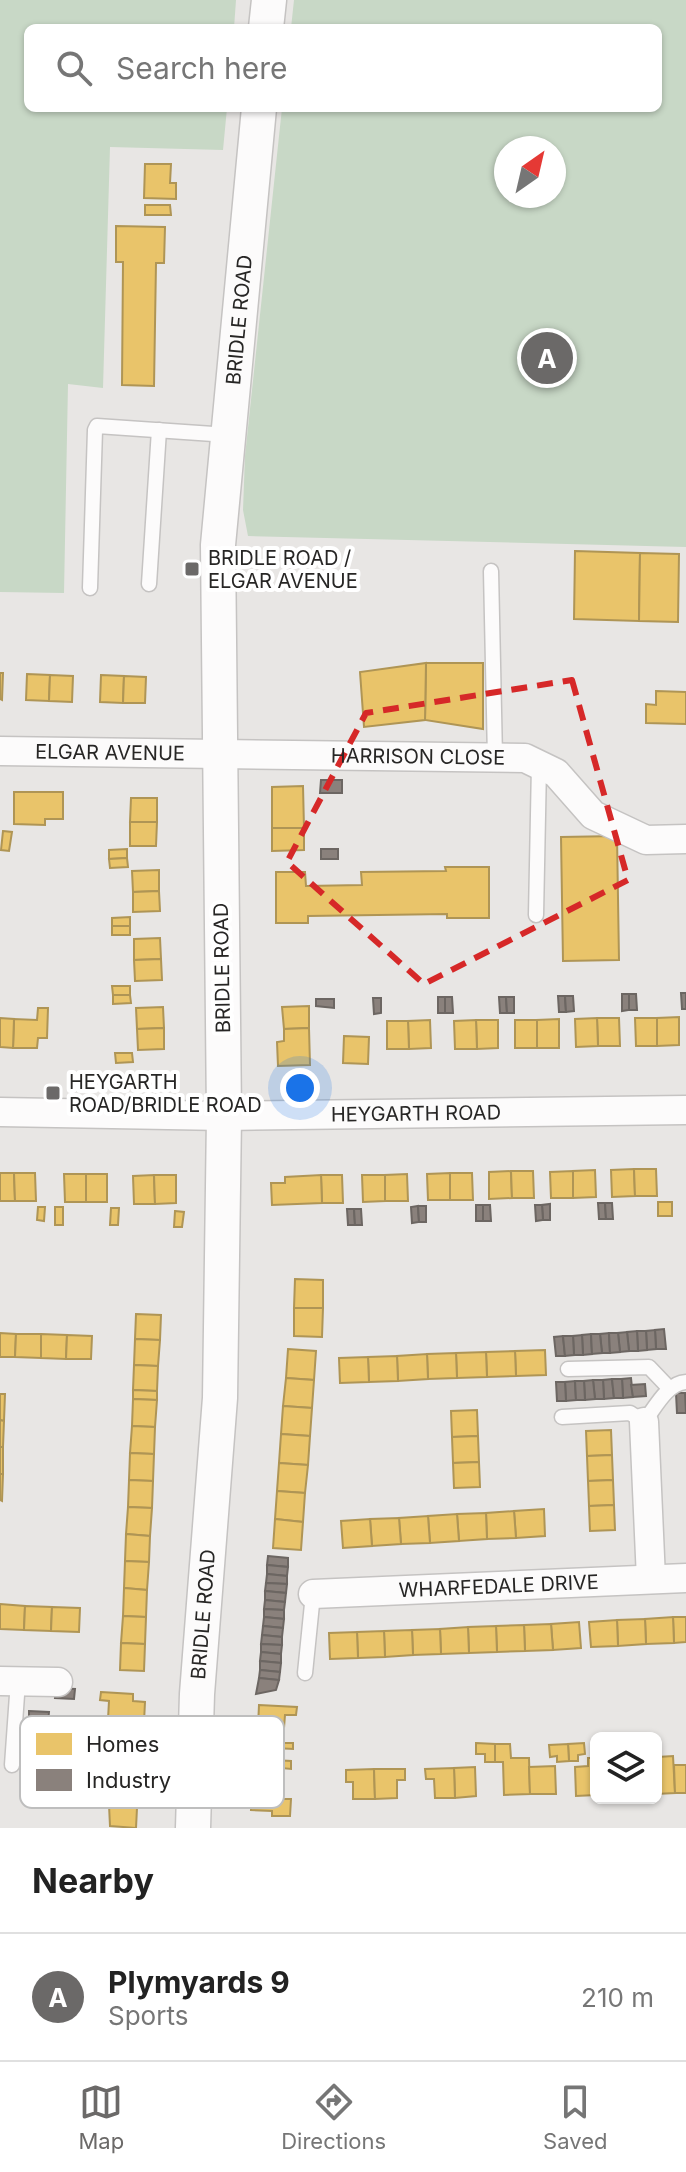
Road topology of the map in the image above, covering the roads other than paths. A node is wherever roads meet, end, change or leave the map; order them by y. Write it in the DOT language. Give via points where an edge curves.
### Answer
graph roads {
  1 [pos="269,0"];
  2 [pos="266,24"];
  3 [pos="259,112"];
  4 [pos="159,430"];
  5 [pos="228,435"];
  6 [pos="491,571"];
  7 [pos="149,584"];
  8 [pos="90,588"];
  9 [pos="0,751"];
  10 [pos="219,755"];
  11 [pos="495,758"];
  12 [pos="539,765"];
  13 [pos="686,839"];
  14 [pos="536,915"];
  15 [pos="686,1110"];
  16 [pos="0,1112"];
  17 [pos="224,1116"];
  18 [pos="568,1369"];
  19 [pos="686,1382"];
  20 [pos="669,1388"];
  21 [pos="562,1417"];
  22 [pos="644,1422"];
  23 [pos="686,1578"];
  24 [pos="651,1579"];
  25 [pos="313,1594"];
  26 [pos="305,1673"];
  27 [pos="9,1681"];
  28 [pos="58,1682"];
  29 [pos="196,1716"];
  30 [pos="12,1765"];
  31 [pos="194,1808"];
  32 [pos="193,1828"];
  1 -- 2 [label="street"];
  3 -- 5 [label="street, BRIDLE ROAD"];
  4 -- 5 [label="lane"];
  4 -- 7 [label="lane"];
  4 -- 8 [label="lane" via="95,430"];
  5 -- 10 [label="street, BRIDLE ROAD" via="218,545"];
  6 -- 11 [label="lane"];
  9 -- 10 [label="street, ELGAR AVENUE"];
  10 -- 11 [label="street, HARRISON CLOSE"];
  10 -- 17 [label="street, BRIDLE ROAD"];
  11 -- 12 [label="street, HARRISON CLOSE" via="525,758"];
  12 -- 13 [label="street, HARRISON CLOSE" via="556,773 593,815 646,840"];
  12 -- 14 [label="lane"];
  15 -- 17 [label="street, HEYGARTH ROAD"];
  16 -- 17 [label="street, HEYGARTH ROAD"];
  17 -- 29 [label="street, BRIDLE ROAD" via="220,1398"];
  18 -- 20 [label="lane" via="649,1367"];
  19 -- 20 [label="lane"];
  20 -- 22 [label="lane"];
  21 -- 22 [label="lane" via="630,1413"];
  22 -- 24 [label="street"];
  23 -- 24 [label="street, WHARFEDALE DRIVE"];
  24 -- 25 [label="street, WHARFEDALE DRIVE"];
  25 -- 26 [label="lane"];
  27 -- 28 [label="street"];
  27 -- 30 [label="lane"];
  31 -- 32 [label="street, BRIDLE ROAD"];
}
